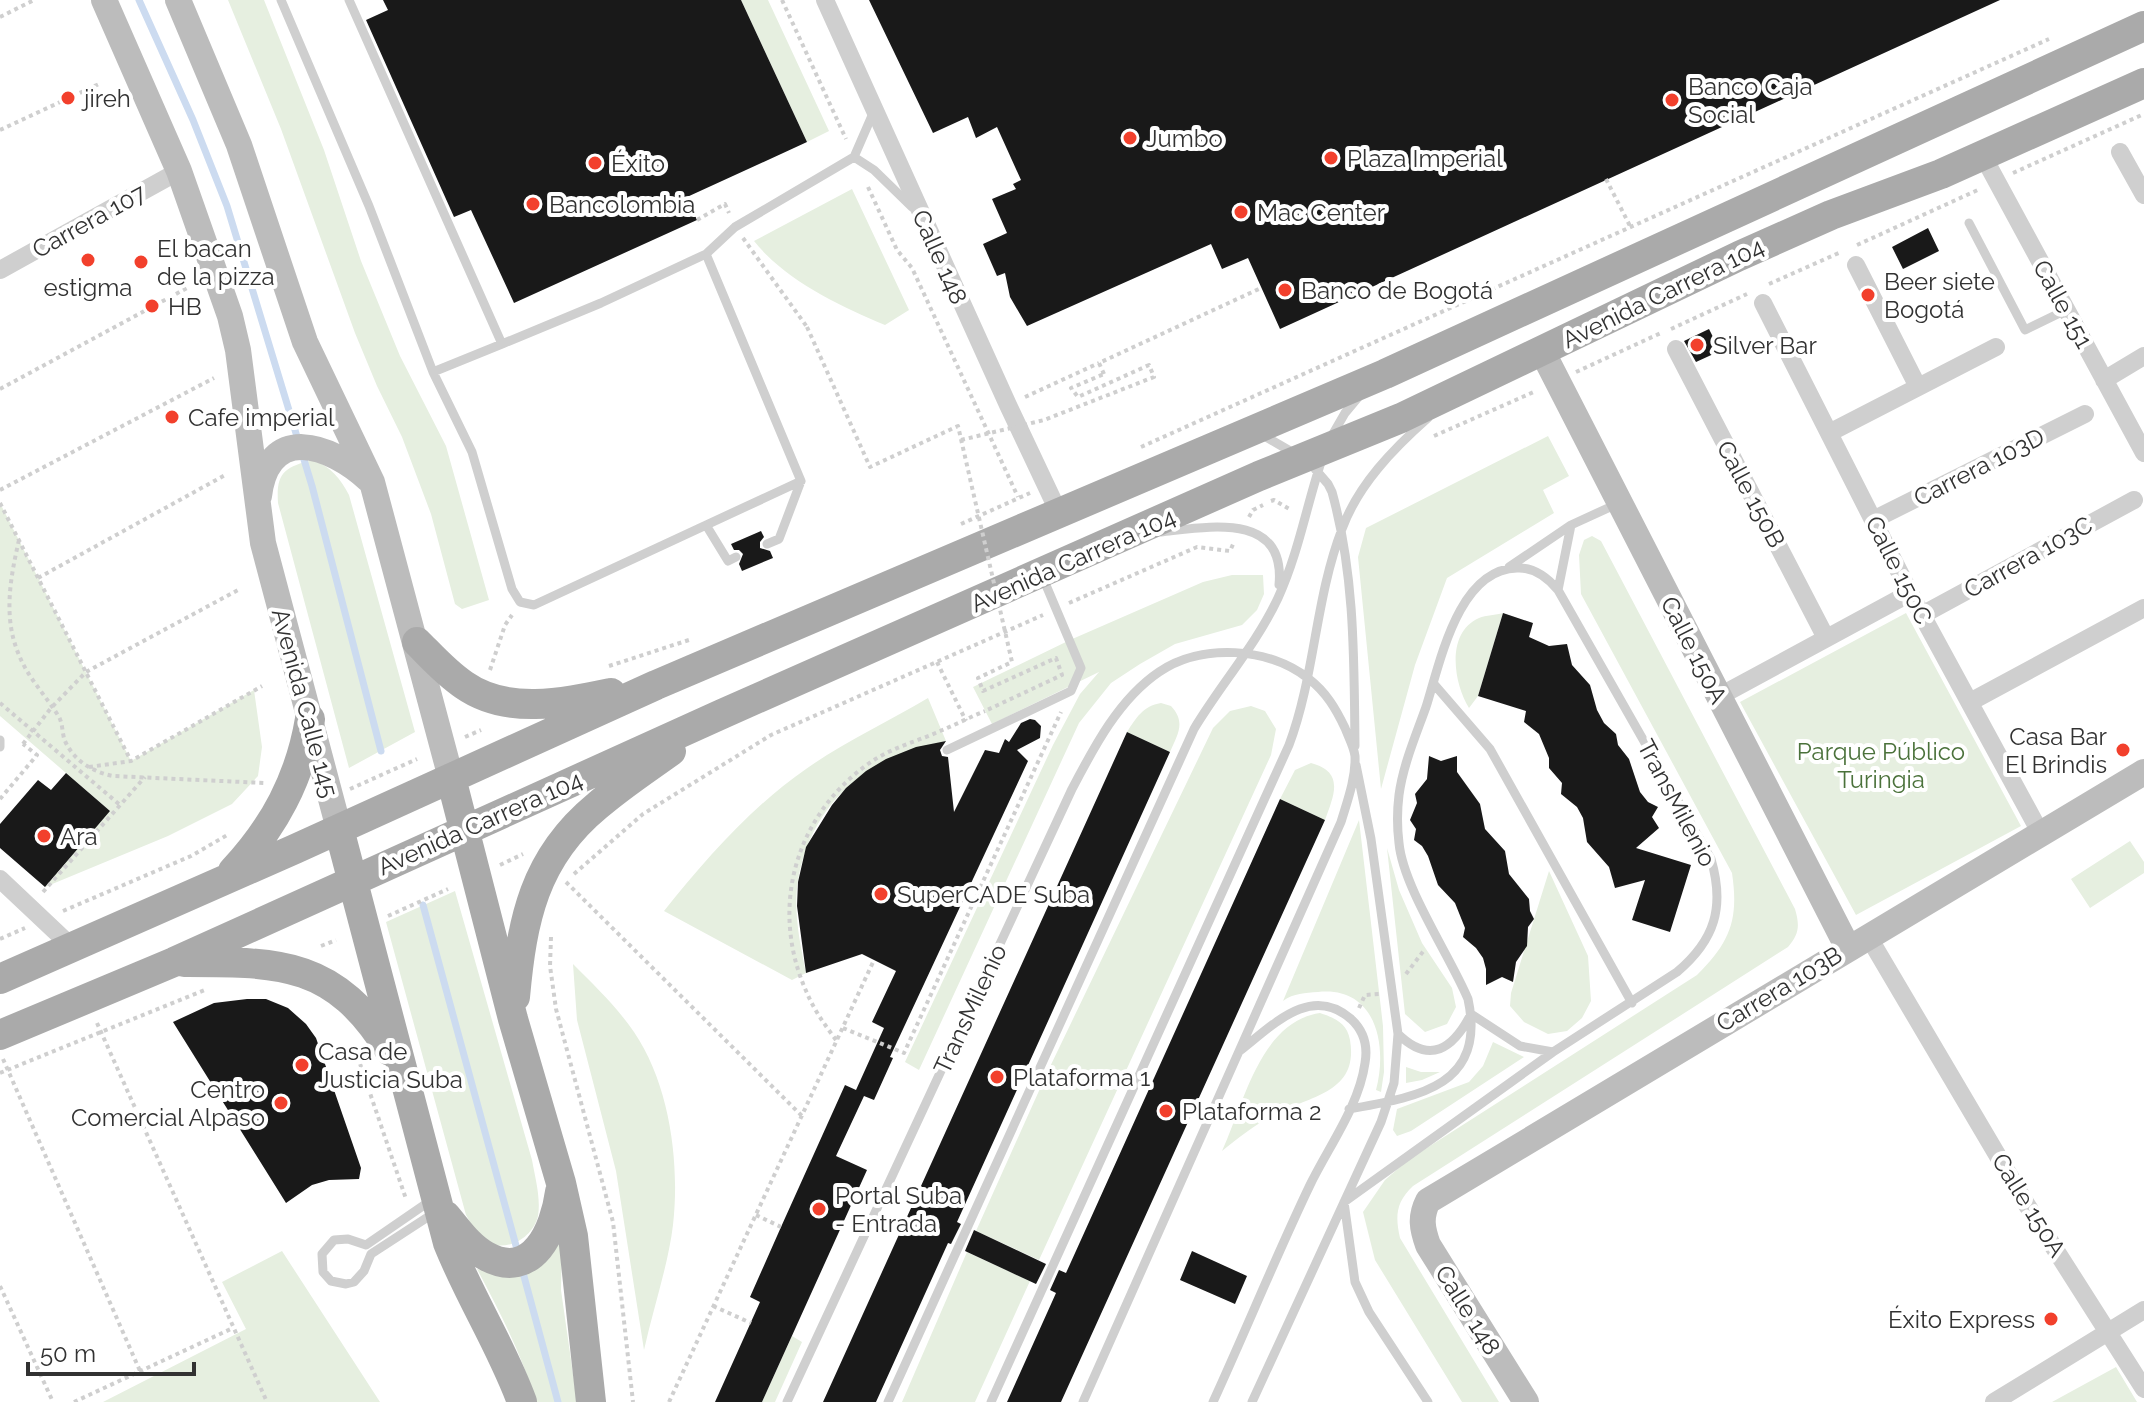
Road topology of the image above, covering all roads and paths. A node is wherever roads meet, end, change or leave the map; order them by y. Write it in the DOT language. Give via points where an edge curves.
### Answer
graph roads {
  1 [pos="34,0"];
  2 [pos="104,0"];
  3 [pos="178,0"];
  4 [pos="281,0"];
  5 [pos="349,0"];
  6 [pos="782,0"];
  7 [pos="825,0"];
  8 [pos="0,17"];
  9 [pos="2144,26"];
  10 [pos="2051,38"];
  11 [pos="2144,83"];
  12 [pos="99,84"];
  13 [pos="875,107"];
  14 [pos="0,130"];
  15 [pos="2120,152"];
  16 [pos="1983,156"];
  17 [pos="854,157"];
  18 [pos="179,171"];
  19 [pos="1606,179"];
  20 [pos="2144,195"];
  21 [pos="697,220"];
  22 [pos="924,221"];
  23 [pos="1969,223"];
  24 [pos="1630,226"];
  25 [pos="735,227"];
  26 [pos="706,254"];
  27 [pos="1856,265"];
  28 [pos="0,270"];
  29 [pos="187,288"];
  30 [pos="1261,288"];
  31 [pos="1763,303"];
  32 [pos="2066,310"];
  33 [pos="502,344"];
  34 [pos="1996,347"];
  35 [pos="1676,349"];
  36 [pos="1542,351"];
  37 [pos="2144,356"];
  38 [pos="1099,363"];
  39 [pos="433,372"];
  40 [pos="1385,374"];
  41 [pos="214,378"];
  42 [pos="2104,380"];
  43 [pos="1918,387"];
  44 [pos="0,389"];
  45 [pos="1461,390"];
  46 [pos="1008,405"];
  47 [pos="2085,414"];
  48 [pos="1401,418"];
  49 [pos="1829,433"];
  50 [pos="1246,434"];
  51 [pos="961,440"];
  52 [pos="1141,448"];
  53 [pos="2144,453"];
  54 [pos="1315,460"];
  55 [pos="227,474"];
  56 [pos="801,481"];
  57 [pos="372,482"];
  58 [pos="0,490"];
  59 [pos="1018,497"];
  60 [pos="1053,500"];
  61 [pos="2134,500"];
  62 [pos="0,503"];
  63 [pos="1619,503"];
  64 [pos="1286,507"];
  65 [pos="257,509"];
  66 [pos="1249,516"];
  67 [pos="1873,520"];
  68 [pos="706,525"];
  69 [pos="1571,525"];
  70 [pos="952,528"];
  71 [pos="1341,530"];
  72 [pos="1130,536"];
  73 [pos="19,540"];
  74 [pos="1235,541"];
  75 [pos="767,544"];
  76 [pos="736,557"];
  77 [pos="1508,568"];
  78 [pos="1041,574"];
  79 [pos="38,578"];
  80 [pos="238,590"];
  81 [pos="1558,590"];
  82 [pos="1910,593"];
  83 [pos="1278,597"];
  84 [pos="520,602"];
  85 [pos="2144,608"];
  86 [pos="1056,609"];
  87 [pos="1922,615"];
  88 [pos="696,638"];
  89 [pos="1826,638"];
  90 [pos="417,642"];
  91 [pos="1246,653"];
  92 [pos="937,662"];
  93 [pos="608,666"];
  94 [pos="86,672"];
  95 [pos="1309,678"];
  96 [pos="486,682"];
  97 [pos="1433,683"];
  98 [pos="656,685"];
  99 [pos="262,686"];
  100 [pos="1071,691"];
  101 [pos="1718,697"];
  102 [pos="1970,702"];
  103 [pos="0,703"];
  104 [pos="51,708"];
  105 [pos="722,714"];
  106 [pos="310,719"];
  107 [pos="965,720"];
  108 [pos="481,730"];
  109 [pos="33,731"];
  110 [pos="973,738"];
  111 [pos="0,740"];
  112 [pos="454,742"];
  113 [pos="0,747"];
  114 [pos="947,750"];
  115 [pos="1355,756"];
  116 [pos="417,759"];
  117 [pos="131,761"];
  118 [pos="89,768"];
  119 [pos="2144,772"];
  120 [pos="145,777"];
  121 [pos="451,778"];
  122 [pos="350,789"];
  123 [pos="262,793"];
  124 [pos="0,799"];
  125 [pos="120,805"];
  126 [pos="339,829"];
  127 [pos="465,830"];
  128 [pos="233,831"];
  129 [pos="2041,834"];
  130 [pos="523,854"];
  131 [pos="489,870"];
  132 [pos="226,879"];
  133 [pos="352,881"];
  134 [pos="1,882"];
  135 [pos="566,882"];
  136 [pos="448,889"];
  137 [pos="562,890"];
  138 [pos="41,894"];
  139 [pos="43,920"];
  140 [pos="378,921"];
  141 [pos="551,930"];
  142 [pos="0,939"];
  143 [pos="336,940"];
  144 [pos="1858,942"];
  145 [pos="321,946"];
  146 [pos="72,947"];
  147 [pos="874,960"];
  148 [pos="174,962"];
  149 [pos="0,979"];
  150 [pos="219,986"];
  151 [pos="88,998"];
  152 [pos="1632,1003"];
  153 [pos="1471,1014"];
  154 [pos="513,1019"];
  155 [pos="843,1028"];
  156 [pos="101,1031"];
  157 [pos="1398,1034"];
  158 [pos="0,1035"];
  159 [pos="349,1040"];
  160 [pos="837,1041"];
  161 [pos="1238,1052"];
  162 [pos="1553,1052"];
  163 [pos="0,1053"];
  164 [pos="401,1069"];
  165 [pos="8,1070"];
  166 [pos="0,1073"];
  167 [pos="1389,1102"];
  168 [pos="1349,1109"];
  169 [pos="802,1116"];
  170 [pos="561,1183"];
  171 [pos="1344,1202"];
  172 [pos="429,1207"];
  173 [pos="1422,1214"];
  174 [pos="756,1215"];
  175 [pos="781,1227"];
  176 [pos="0,1286"];
  177 [pos="713,1306"];
  178 [pos="2144,1310"];
  179 [pos="751,1323"];
  180 [pos="233,1328"];
  181 [pos="2108,1332"];
  182 [pos="140,1371"];
  183 [pos="2144,1389"];
  184 [pos="53,1402"];
  185 [pos="74,1402"];
  186 [pos="267,1402"];
  187 [pos="522,1402"];
  188 [pos="591,1402"];
  189 [pos="633,1402"];
  190 [pos="669,1402"];
  191 [pos="787,1402"];
  192 [pos="888,1402"];
  193 [pos="991,1402"];
  194 [pos="1083,1402"];
  195 [pos="1213,1402"];
  196 [pos="1252,1402"];
  197 [pos="1428,1402"];
  198 [pos="1526,1402"];
  199 [pos="1994,1402"];
  1 -- 8 [label="path"];
  2 -- 18 [label="main road, Avenida Calle 145"];
  3 -- 57 [label="main road" via="239,145 305,342"];
  4 -- 39 [label="lane"];
  5 -- 33 [label="lane"];
  6 -- 17 [label="path"];
  7 -- 13 [label="street, Calle 148"];
  9 -- 40 [label="main road, Avenida Carrera 104"];
  10 -- 24 [label="path"];
  11 -- 16 [label="main road, Avenida Carrera 104"];
  12 -- 14 [label="path"];
  13 -- 17 [label="lane"];
  13 -- 22 [label="street, Calle 148"];
  15 -- 20 [label="street"];
  16 -- 32 [label="street, Calle 151"];
  16 -- 36 [label="main road, Avenida Carrera 104" via="1765,244"];
  17 -- 22 [label="lane"];
  17 -- 25 [label="lane"];
  17 -- 59 [label="path" via="897,250 912,268"];
  18 -- 28 [label="street, Carrera 107"];
  18 -- 65 [label="main road, Avenida Calle 145" via="238,350"];
  19 -- 24 [label="path"];
  21 -- 25 [label="path" via="725,204"];
  22 -- 46 [label="street, Calle 148"];
  23 -- 32 [label="lane" via="2025,330"];
  24 -- 52 [label="path"];
  25 -- 26 [label="lane"];
  25 -- 51 [label="path, bridge" via="807,327 870,467 958,426"];
  26 -- 33 [label="lane"];
  26 -- 56 [label="lane"];
  27 -- 43 [label="street"];
  29 -- 44 [label="path"];
  30 -- 38 [label="path"];
  31 -- 49 [label="street, Calle 150C"];
  32 -- 42 [label="street, Calle 151"];
  33 -- 39 [label="lane"];
  34 -- 43 [label="street"];
  35 -- 89 [label="street, Calle 150B"];
  36 -- 45 [label="main road, Avenida Carrera 104"];
  36 -- 63 [label="main road, Calle 150A"];
  37 -- 42 [label="street"];
  38 -- 46 [label="path"];
  38 -- 51 [label="path, bridge" via="1104,374 1071,388 1078,397 1149,365 1154,377 1044,420"];
  39 -- 84 [label="lane" via="472,452"];
  40 -- 48 [label="main road" via="1369,390 1367,408 1386,419"];
  40 -- 50 [label="main road, Avenida Carrera 104"];
  40 -- 54 [label="lane" via="1362,392"];
  41 -- 58 [label="path"];
  42 -- 53 [label="street, Calle 151"];
  43 -- 49 [label="street"];
  45 -- 48 [label="main road, Avenida Carrera 104"];
  45 -- 71 [label="lane, TransMilenio" via="1377,469"];
  46 -- 60 [label="street, Calle 148"];
  47 -- 67 [label="street, Carrera 103D"];
  48 -- 54 [label="main road, Avenida Carrera 104"];
  49 -- 67 [label="street, Calle 150C"];
  50 -- 54 [label="lane" via="1268,437"];
  50 -- 60 [label="main road, Avenida Carrera 104"];
  51 -- 107 [label="path, bridge" via="1012,662 978,678 983,691 1056,658 1062,675"];
  54 -- 71 [label="lane, TransMilenio" via="1332,492"];
  54 -- 72 [label="main road, Avenida Carrera 104"];
  54 -- 83 [label="lane" via="1294,560"];
  55 -- 79 [label="path"];
  56 -- 68 [label="lane"];
  56 -- 75 [label="lane" via="779,539"];
  57 -- 65 [label="main road" via="346,461 304,446 274,460 260,487"];
  57 -- 90 [label="main road"];
  59 -- 60 [label="path"];
  59 -- 70 [label="path"];
  60 -- 98 [label="main road, Avenida Carrera 104"];
  61 -- 87 [label="street, Carrera 103C"];
  62 -- 73 [label="path"];
  63 -- 69 [label="lane"];
  63 -- 101 [label="main road, Calle 150A"];
  64 -- 66 [label="path" via="1274,500"];
  65 -- 106 [label="main road, Avenida Calle 145" via="269,574"];
  67 -- 82 [label="street, Calle 150C"];
  68 -- 76 [label="lane" via="728,561"];
  68 -- 84 [label="lane" via="534,605"];
  69 -- 77 [label="lane"];
  69 -- 81 [label="lane"];
  71 -- 95 [label="lane, TransMilenio"];
  71 -- 115 [label="lane, TransMilenio" via="1352,610"];
  72 -- 78 [label="main road, Avenida Carrera 104"];
  72 -- 83 [label="lane" via="1217,526 1253,532 1276,554 1281,573"];
  73 -- 79 [label="path"];
  73 -- 104 [label="path" via="11,573 10,627 19,657"];
  74 -- 86 [label="path" via="1230,551 1197,547"];
  77 -- 81 [label="lane, TransMilenio" via="1537,572"];
  77 -- 97 [label="lane" via="1473,591 1448,637"];
  78 -- 86 [label="lane"];
  78 -- 105 [label="main road, Avenida Carrera 104"];
  79 -- 94 [label="path"];
  80 -- 94 [label="path"];
  81 -- 152 [label="lane, TransMilenio" via="1711,859 1717,879 1714,922 1706,941 1694,958"];
  82 -- 87 [label="street, Calle 150C"];
  82 -- 89 [label="street"];
  83 -- 91 [label="lane"];
  84 -- 96 [label="path" via="505,625"];
  85 -- 102 [label="street"];
  86 -- 92 [label="path"];
  86 -- 100 [label="lane" via="1081,668"];
  87 -- 102 [label="street, Calle 150C"];
  88 -- 93 [label="path"];
  89 -- 101 [label="street"];
  90 -- 98 [label="main road" via="464,685 525,705"];
  90 -- 121 [label="main road"];
  91 -- 95 [label="lane, TransMilenio"];
  91 -- 191 [label="lane, TransMilenio" via="1203,654 1160,671 1137,690 1096,744"];
  91 -- 192 [label="lane" via="1194,729"];
  92 -- 107 [label="path"];
  92 -- 135 [label="path" via="771,735 643,814"];
  94 -- 104 [label="path"];
  94 -- 117 [label="path"];
  95 -- 115 [label="lane, TransMilenio" via="1335,705"];
  95 -- 193 [label="lane, TransMilenio" via="1302,712 1273,785"];
  97 -- 152 [label="lane" via="1490,749"];
  97 -- 153 [label="lane" via="1399,793 1399,847 1410,881 1462,983"];
  98 -- 121 [label="main road, Avenida Carrera 104"];
  99 -- 117 [label="path"];
  100 -- 110 [label="lane"];
  100 -- 155 [label="path" via="904,1053"];
  101 -- 144 [label="main road, Calle 150A"];
  102 -- 129 [label="street, Calle 150C"];
  103 -- 109 [label="path"];
  104 -- 109 [label="path"];
  104 -- 118 [label="path" via="70,750"];
  105 -- 127 [label="main road, Avenida Carrera 104"];
  105 -- 154 [label="main road" via="596,806 556,848 526,913"];
  106 -- 126 [label="main road, Avenida Calle 145"];
  106 -- 132 [label="main road" via="281,808 257,846"];
  107 -- 110 [label="path"];
  107 -- 160 [label="path" via="866,765 828,802 803,841 792,878 794,945 806,992"];
  108 -- 112 [label="path"];
  109 -- 124 [label="path" via="23,744 37,755"];
  109 -- 125 [label="path"];
  110 -- 114 [label="lane"];
  111 -- 113 [label="lane"];
  115 -- 157 [label="lane, TransMilenio"];
  115 -- 161 [label="lane, TransMilenio" via="1341,822"];
  116 -- 122 [label="path"];
  117 -- 118 [label="path"];
  118 -- 120 [label="path" via="113,776"];
  119 -- 129 [label="main road, Carrera 103B"];
  120 -- 123 [label="path" via="268,783"];
  120 -- 125 [label="path"];
  121 -- 126 [label="main road, Avenida Carrera 104"];
  121 -- 127 [label="main road"];
  125 -- 138 [label="path"];
  126 -- 132 [label="main road, Avenida Carrera 104"];
  126 -- 133 [label="main road, Avenida Calle 145"];
  127 -- 133 [label="main road, Avenida Carrera 104"];
  127 -- 154 [label="main road"];
  128 -- 139 [label="path" via="191,856"];
  129 -- 144 [label="main road, Carrera 103B"];
  130 -- 131 [label="path"];
  132 -- 146 [label="main road, Avenida Carrera 104"];
  133 -- 148 [label="main road, Avenida Carrera 104"];
  133 -- 164 [label="main road, Avenida Calle 145"];
  134 -- 139 [label="street"];
  135 -- 137 [label="path"];
  135 -- 169 [label="path"];
  136 -- 140 [label="path"];
  139 -- 142 [label="path"];
  139 -- 146 [label="street"];
  141 -- 189 [label="path" via="556,1009 613,1222"];
  143 -- 145 [label="path"];
  144 -- 173 [label="main road, Carrera 103B" via="1428,1201"];
  144 -- 181 [label="street, Calle 150A"];
  146 -- 149 [label="main road, Avenida Carrera 104"];
  147 -- 155 [label="path"];
  148 -- 151 [label="main road, Avenida Carrera 104"];
  148 -- 164 [label="main road" via="262,962 326,982 367,1018"];
  150 -- 156 [label="path"];
  151 -- 156 [label="path"];
  151 -- 158 [label="main road, Avenida Carrera 104"];
  152 -- 162 [label="lane, TransMilenio"];
  153 -- 157 [label="lane" via="1454,1041 1435,1050 1410,1046"];
  153 -- 162 [label="lane" via="1520,1046"];
  153 -- 167 [label="lane" via="1471,1039 1461,1067 1434,1088"];
  154 -- 170 [label="main road"];
  155 -- 160 [label="path"];
  156 -- 165 [label="path"];
  156 -- 180 [label="path"];
  157 -- 167 [label="lane, TransMilenio"];
  159 -- 172 [label="path"];
  160 -- 169 [label="path"];
  161 -- 168 [label="lane, TransMilenio" via="1291,1011 1306,1005 1340,1011 1360,1029 1367,1053"];
  161 -- 194 [label="lane, TransMilenio"];
  162 -- 171 [label="lane, TransMilenio"];
  163 -- 165 [label="path"];
  164 -- 172 [label="main road, Avenida Calle 145"];
  165 -- 166 [label="path"];
  165 -- 182 [label="path"];
  167 -- 168 [label="lane"];
  167 -- 171 [label="lane, TransMilenio"];
  168 -- 195 [label="lane, TransMilenio"];
  169 -- 174 [label="path"];
  170 -- 172 [label="main road" via="553,1223 540,1248 519,1261 499,1261 477,1250"];
  170 -- 188 [label="main road" via="580,1283"];
  171 -- 196 [label="lane, TransMilenio"];
  171 -- 197 [label="lane" via="1355,1282"];
  172 -- 172 [label="lane" via="366,1245 334,1240 322,1254 323,1272 339,1284 354,1282 371,1254"];
  172 -- 187 [label="main road, Avenida Calle 145"];
  173 -- 198 [label="main road, Calle 148" via="1428,1245"];
  174 -- 175 [label="path"];
  174 -- 177 [label="path"];
  176 -- 184 [label="path"];
  177 -- 179 [label="path"];
  177 -- 190 [label="path"];
  178 -- 181 [label="street"];
  180 -- 182 [label="path"];
  180 -- 186 [label="path"];
  181 -- 183 [label="street, Calle 150A"];
  181 -- 199 [label="street"];
  182 -- 185 [label="path"];
}
